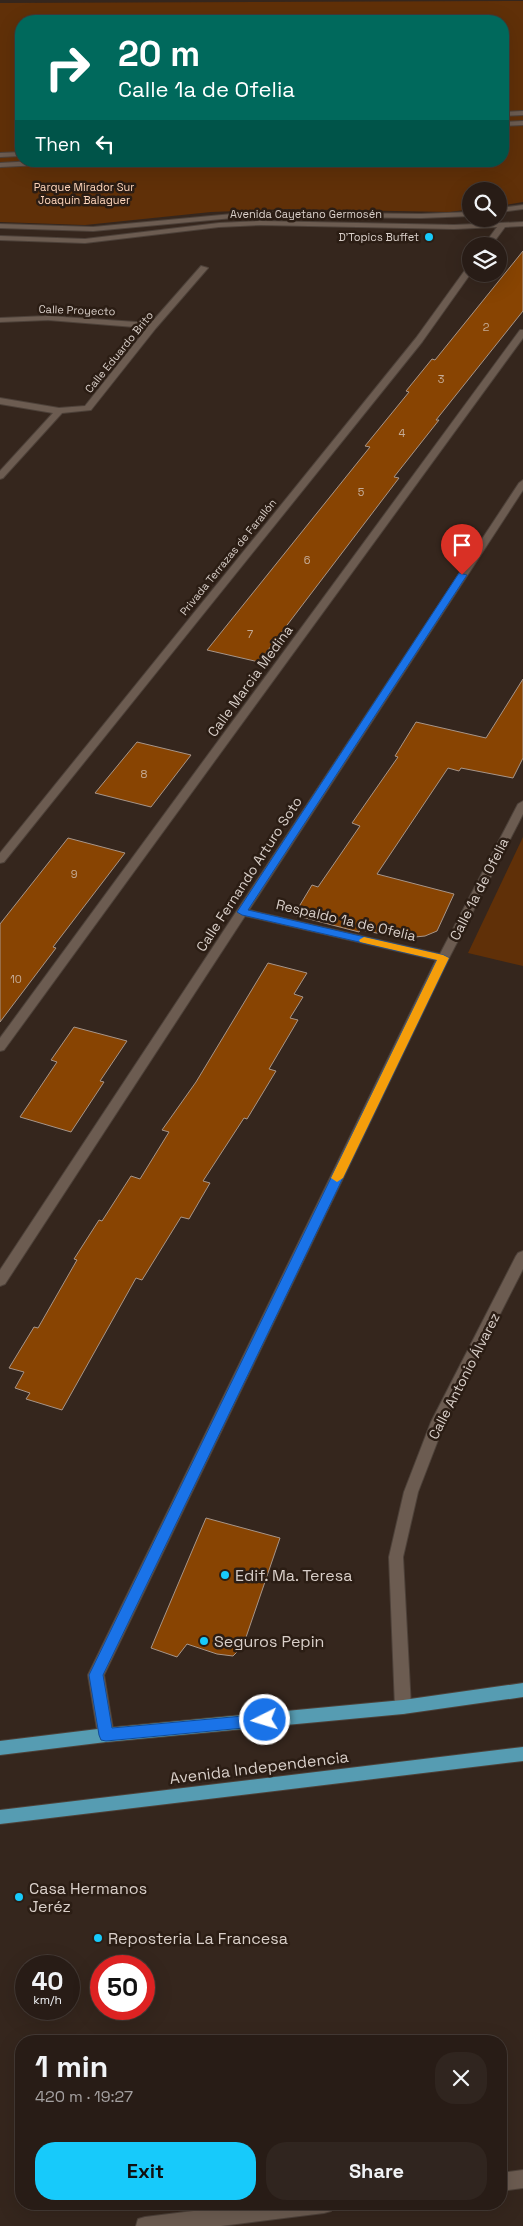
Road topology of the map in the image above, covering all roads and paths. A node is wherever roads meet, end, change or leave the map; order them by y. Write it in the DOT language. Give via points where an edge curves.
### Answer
graph roads {
  1 [pos="523,113"];
  2 [pos="509,114"];
  3 [pos="523,123"];
  4 [pos="509,124"];
  5 [pos="15,154"];
  6 [pos="0,155"];
  7 [pos="15,164"];
  8 [pos="0,165"];
  9 [pos="523,207"];
  10 [pos="507,209"];
  11 [pos="462,214"];
  12 [pos="523,224"];
  13 [pos="0,226"];
  14 [pos="462,226"];
  15 [pos="507,226"];
  16 [pos="501,227"];
  17 [pos="494,237"];
  18 [pos="0,238"];
  19 [pos="204,268"];
  20 [pos="462,280"];
  21 [pos="0,320"];
  22 [pos="153,326"];
  23 [pos="523,332"];
  24 [pos="0,401"];
  25 [pos="60,412"];
  26 [pos="0,476"];
  27 [pos="523,483"];
  28 [pos="523,804"];
  29 [pos="0,860"];
  30 [pos="242,912"];
  31 [pos="443,958"];
  32 [pos="0,1047"];
  33 [pos="523,1256"];
  34 [pos="0,1281"];
  35 [pos="523,1690"];
  36 [pos="403,1707"];
  37 [pos="106,1735"];
  38 [pos="0,1748"];
  39 [pos="523,1754"];
  40 [pos="0,1817"];
  41 [pos="523,2179"];
  42 [pos="507,2181"];
  43 [pos="275,2210"];
  44 [pos="145,2226"];
  1 -- 2 [label="street"];
  3 -- 4 [label="street"];
  5 -- 6 [label="street"];
  7 -- 8 [label="street"];
  9 -- 10 [label="street"];
  11 -- 13 [label="street, Avenida Cayetano Germosén" via="254,214 93,229"];
  12 -- 15 [label="street, Avenida Cayetano Germosén"];
  14 -- 18 [label="street, Avenida Cayetano Germosén" via="260,223 85,241"];
  16 -- 17 [label="street"];
  19 -- 22 [label="street, Calle Eduardo Brito"];
  20 -- 29 [label="street, Privada Terrazas de Farallón" via="419,340"];
  21 -- 22 [label="street, Calle Proyecto" via="48,318"];
  22 -- 25 [label="street, Calle Eduardo Brito" via="88,408"];
  23 -- 32 [label="street, Calle Marcia Medina"];
  24 -- 25 [label="street"];
  25 -- 26 [label="street"];
  27 -- 30 [label="street, Calle Fernando Arturo Soto"];
  28 -- 31 [label="street, Calle 1a de Ofelia"];
  30 -- 31 [label="street, Respaldo 1a de Ofelia"];
  30 -- 34 [label="street, Calle Fernando Arturo Soto"];
  31 -- 37 [label="street, Calle 1a de Ofelia" via="96,1675"];
  33 -- 36 [label="street, Calle Antonio Álvarez" via="438,1422 410,1492 396,1557"];
  35 -- 36 [label="main road"];
  36 -- 37 [label="main road"];
  37 -- 38 [label="main road"];
  39 -- 40 [label="main road, Avenida Independencia"];
  41 -- 42 [label="street"];
  43 -- 44 [label="street"];
}
